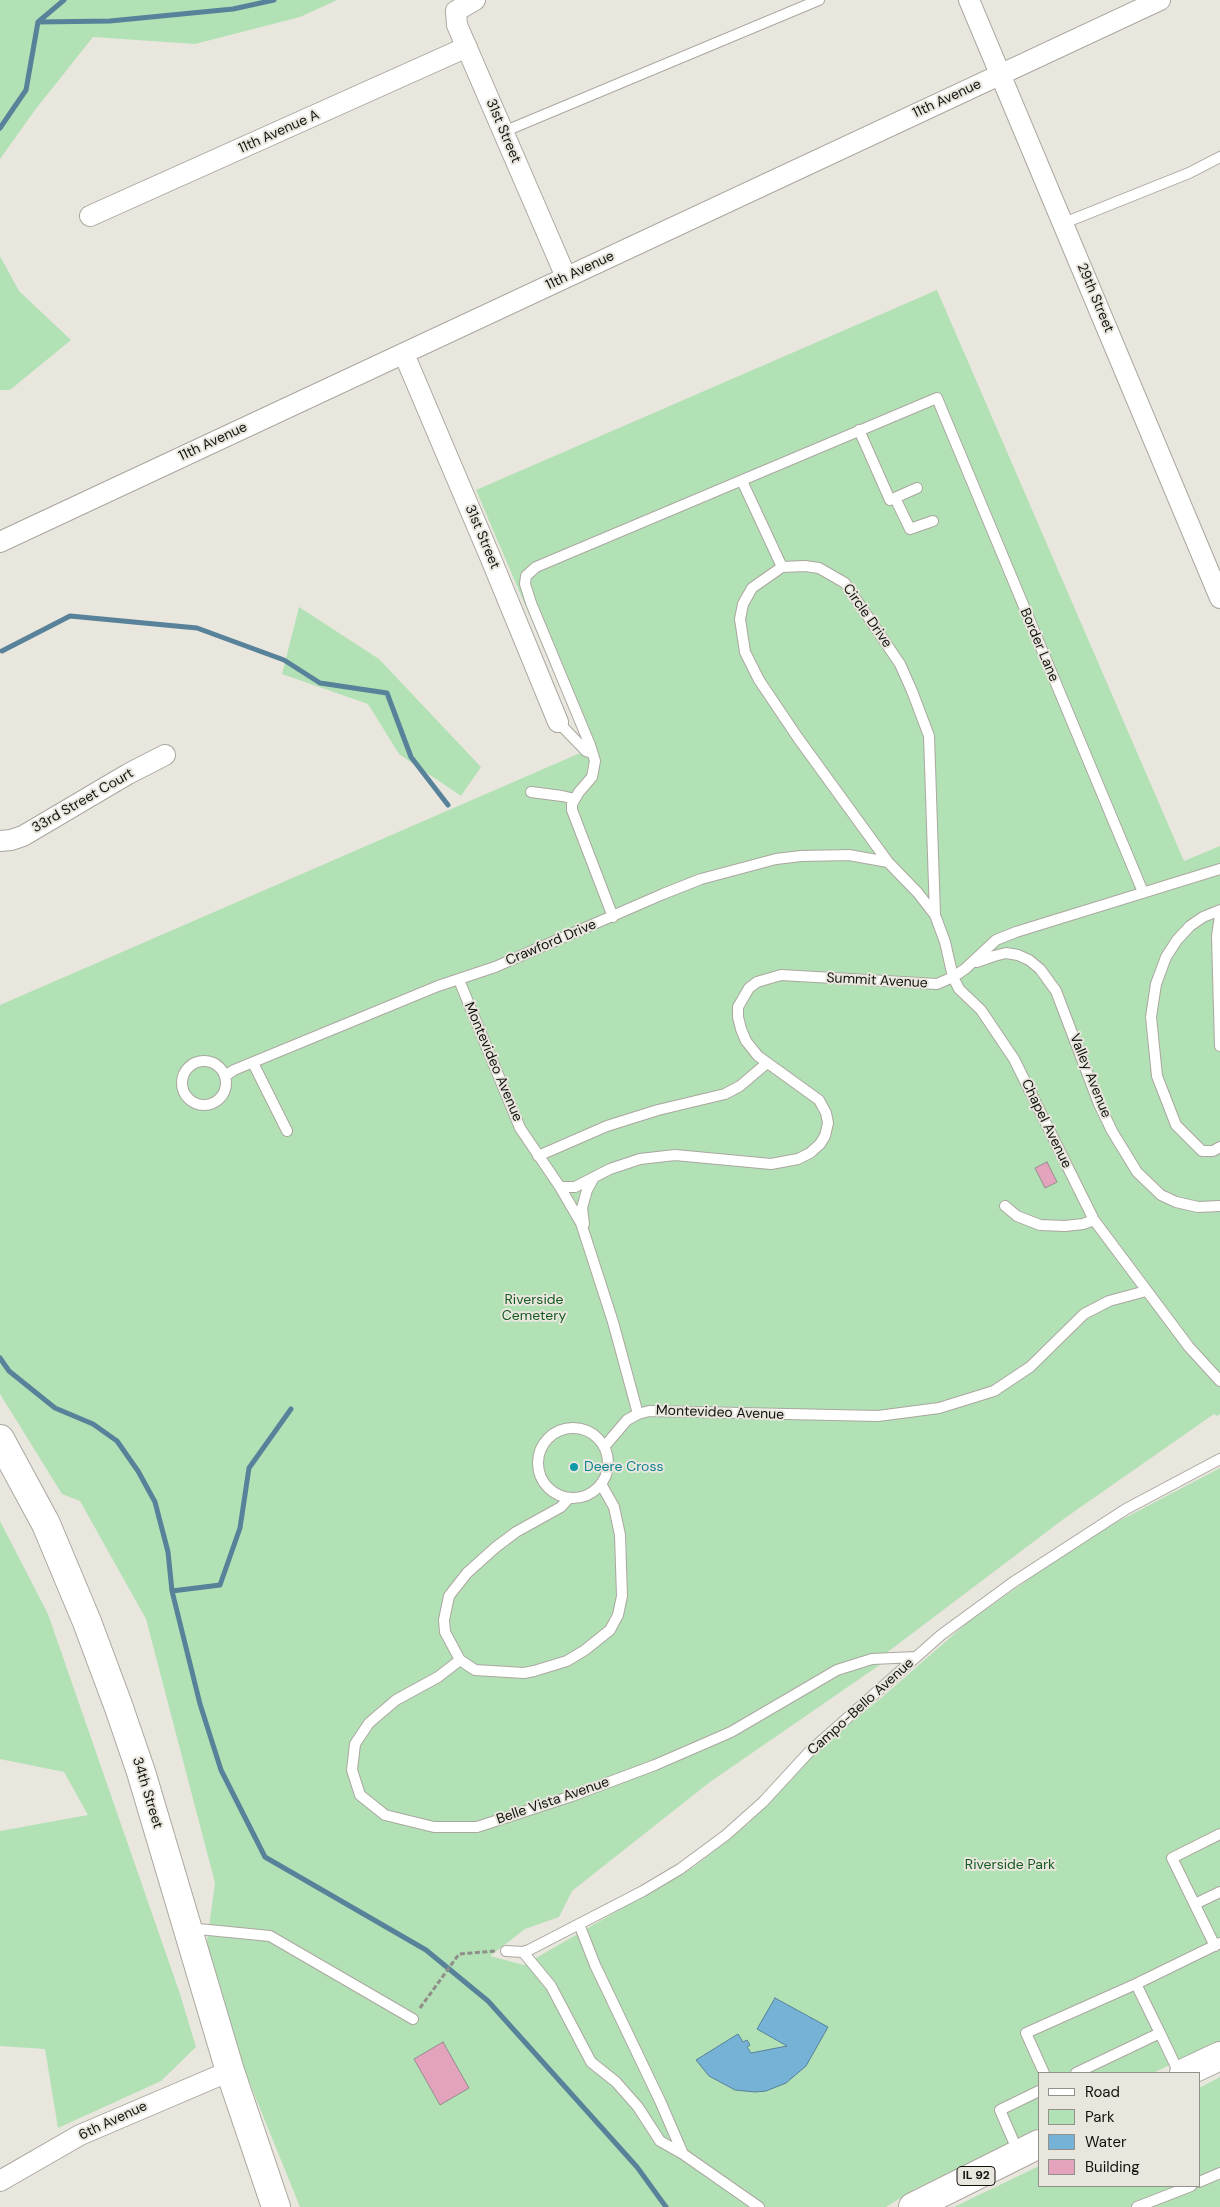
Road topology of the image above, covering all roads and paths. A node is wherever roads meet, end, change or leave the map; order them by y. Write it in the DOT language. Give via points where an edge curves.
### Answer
graph roads {
  1 [pos="475,0"];
  2 [pos="819,0"];
  3 [pos="968,0"];
  4 [pos="1160,0"];
  5 [pos="467,47"];
  6 [pos="1001,74"];
  7 [pos="503,132"];
  8 [pos="1220,158"];
  9 [pos="90,216"];
  10 [pos="1064,223"];
  11 [pos="566,277"];
  12 [pos="404,354"];
  13 [pos="859,430"];
  14 [pos="742,481"];
  15 [pos="917,488"];
  16 [pos="895,498"];
  17 [pos="933,521"];
  18 [pos="0,542"];
  19 [pos="782,567"];
  20 [pos="1218,590"];
  21 [pos="558,722"];
  22 [pos="592,753"];
  23 [pos="165,755"];
  24 [pos="532,792"];
  25 [pos="574,800"];
  26 [pos="0,841"];
  27 [pos="888,862"];
  28 [pos="1220,869"];
  29 [pos="1143,892"];
  30 [pos="1220,910"];
  31 [pos="935,915"];
  32 [pos="1220,916"];
  33 [pos="613,917"];
  34 [pos="965,969"];
  35 [pos="953,977"];
  36 [pos="458,980"];
  37 [pos="1220,1046"];
  38 [pos="253,1063"];
  39 [pos="767,1064"];
  40 [pos="225,1076"];
  41 [pos="287,1131"];
  42 [pos="1220,1147"];
  43 [pos="538,1156"];
  44 [pos="594,1177"];
  45 [pos="560,1187"];
  46 [pos="1005,1206"];
  47 [pos="1220,1206"];
  48 [pos="1094,1220"];
  49 [pos="586,1238"];
  50 [pos="1146,1291"];
  51 [pos="1220,1382"];
  52 [pos="638,1414"];
  53 [pos="0,1439"];
  54 [pos="604,1447"];
  55 [pos="1220,1459"];
  56 [pos="601,1484"];
  57 [pos="569,1498"];
  58 [pos="916,1657"];
  59 [pos="460,1660"];
  60 [pos="1220,1834"];
  61 [pos="1220,1892"];
  62 [pos="1195,1904"];
  63 [pos="579,1924"];
  64 [pos="187,1928"];
  65 [pos="1217,1945"];
  66 [pos="506,1951"];
  67 [pos="523,1952"];
  68 [pos="1136,1984"];
  69 [pos="412,2019"];
  70 [pos="1160,2033"];
  71 [pos="1220,2056"];
  72 [pos="230,2071"];
  73 [pos="1044,2072"];
  74 [pos="1078,2072"];
  75 [pos="1180,2072"];
  76 [pos="1186,2072"];
  77 [pos="1038,2091"];
  78 [pos="1029,2149"];
  79 [pos="683,2154"];
  80 [pos="261,2160"];
  81 [pos="1220,2173"];
  82 [pos="0,2181"];
  83 [pos="1200,2182"];
  84 [pos="1188,2187"];
  85 [pos="276,2207"];
  86 [pos="286,2207"];
  87 [pos="759,2207"];
  88 [pos="912,2207"];
  89 [pos="1137,2207"];
  1 -- 5 [label="street, 31st Street" via="456,11 457,25"];
  2 -- 7 [label="lane"];
  3 -- 6 [label="street, 29th Street"];
  4 -- 6 [label="street, 11th Avenue"];
  5 -- 7 [label="street, 31st Street"];
  5 -- 9 [label="street, 11th Avenue A"];
  6 -- 10 [label="street, 29th Street"];
  6 -- 11 [label="street, 11th Avenue"];
  7 -- 11 [label="street, 31st Street"];
  8 -- 10 [label="lane"];
  10 -- 20 [label="street, 29th Street"];
  11 -- 12 [label="street, 11th Avenue"];
  12 -- 18 [label="street, 11th Avenue"];
  12 -- 21 [label="street, 31st Street"];
  13 -- 14 [label="lane"];
  13 -- 16 [label="lane" via="890,500"];
  13 -- 29 [label="lane, Border Lane" via="937,398"];
  14 -- 19 [label="lane"];
  14 -- 22 [label="lane" via="536,567 526,576 531,604"];
  15 -- 16 [label="lane"];
  16 -- 17 [label="lane" via="910,529"];
  19 -- 27 [label="lane" via="752,588 743,604 740,619 745,652 759,680 798,738"];
  19 -- 31 [label="lane, Circle Drive" via="819,568 845,583 894,656 912,690 929,736"];
  21 -- 22 [label="lane"];
  22 -- 25 [label="lane" via="595,761 592,777"];
  23 -- 26 [label="street, 33rd Street Court" via="23,836"];
  24 -- 25 [label="lane"];
  25 -- 33 [label="lane" via="572,810"];
  27 -- 31 [label="lane, Chapel Avenue"];
  27 -- 33 [label="lane, Crawford Drive" via="849,856 776,859 701,879"];
  28 -- 29 [label="lane, Summit Avenue"];
  29 -- 34 [label="lane, Summit Avenue" via="996,940"];
  30 -- 42 [label="lane" via="1190,926 1166,957 1156,984 1151,1017 1157,1076 1176,1125 1202,1151"];
  31 -- 35 [label="lane, Chapel Avenue"];
  32 -- 37 [label="lane" via="1217,936"];
  33 -- 36 [label="lane, Crawford Drive"];
  34 -- 35 [label="lane, Summit Avenue"];
  34 -- 47 [label="lane, Valley Avenue" via="982,959 1006,953 1029,960 1040,969 1056,991 1099,1104 1137,1172 1161,1195 1176,1202 1198,1207"];
  35 -- 39 [label="lane, Summit Avenue" via="936,984 781,975 757,982 749,988 738,1007 738,1017 746,1041"];
  35 -- 48 [label="lane, Chapel Avenue" via="959,989 981,1010 1014,1059"];
  36 -- 38 [label="lane, Crawford Drive"];
  36 -- 43 [label="lane, Montevideo Avenue" via="511,1109"];
  38 -- 40 [label="lane, Crawford Drive"];
  38 -- 41 [label="lane"];
  39 -- 43 [label="lane" via="725,1094 607,1126"];
  39 -- 44 [label="lane, Summit Avenue" via="806,1089 819,1100 826,1113 825,1136 810,1153 798,1159 770,1164 675,1155 633,1161"];
  40 -- 40 [label="lane" via="214,1064 205,1061 187,1068 181,1085 184,1095 203,1106 211,1105 225,1090"];
  43 -- 45 [label="lane, Montevideo Avenue"];
  44 -- 45 [label="lane, Summit Avenue" via="575,1187"];
  44 -- 49 [label="lane" via="582,1208"];
  45 -- 49 [label="lane, Montevideo Avenue"];
  46 -- 48 [label="lane" via="1040,1226 1083,1224"];
  48 -- 50 [label="lane, Chapel Avenue"];
  49 -- 52 [label="lane, Montevideo Avenue"];
  50 -- 51 [label="lane, Chapel Avenue"];
  50 -- 52 [label="lane, Montevideo Avenue" via="1109,1301 1084,1314 1030,1367 994,1390 939,1408 878,1416 649,1411"];
  52 -- 54 [label="lane" via="627,1420"];
  53 -- 64 [label="street, 34th Street" via="46,1524 87,1622 141,1772"];
  54 -- 56 [label="lane" via="608,1467"];
  54 -- 57 [label="lane" via="598,1438 584,1430 571,1428 558,1431 547,1439 539,1452 540,1478 552,1492"];
  55 -- 58 [label="lane, Campo-Bello Avenue" via="1126,1509 1036,1567 941,1635"];
  56 -- 57 [label="lane" via="583,1497"];
  56 -- 59 [label="lane" via="614,1507 620,1535 622,1596 618,1615 610,1630 567,1660 524,1673 475,1670"];
  57 -- 59 [label="lane" via="561,1507 496,1547 467,1573 449,1596 445,1632"];
  58 -- 59 [label="lane, Belle Vista Avenue" via="872,1659 837,1670 731,1732 655,1765 477,1827 434,1827 385,1815 360,1795 352,1770 355,1744 369,1723 396,1700"];
  58 -- 63 [label="lane, Campo-Bello Avenue" via="810,1751 763,1802 726,1835 680,1869"];
  60 -- 62 [label="lane" via="1172,1858"];
  61 -- 62 [label="lane"];
  62 -- 65 [label="lane"];
  63 -- 67 [label="lane, Campo-Bello Avenue"];
  63 -- 79 [label="lane"];
  64 -- 69 [label="lane" via="270,1936"];
  64 -- 72 [label="street, 34th Street"];
  65 -- 68 [label="lane"];
  66 -- 67 [label="lane, Campo-Bello Avenue"];
  66 -- 69 [label="path" via="459,1954"];
  67 -- 79 [label="lane" via="551,1986 591,2062 616,2082 660,2140"];
  68 -- 70 [label="lane"];
  68 -- 73 [label="lane" via="1026,2033"];
  70 -- 74 [label="lane"];
  70 -- 75 [label="lane"];
  71 -- 76 [label="street"];
  72 -- 80 [label="street, 34th Street"];
  72 -- 82 [label="street, 6th Avenue" via="80,2135"];
  77 -- 78 [label="lane" via="1000,2110"];
  78 -- 88 [label="street, IL 92"];
  79 -- 87 [label="lane"];
  80 -- 85 [label="street, 34th Street"];
  80 -- 86 [label="street, 34th Street"];
  81 -- 83 [label="lane"];
  84 -- 89 [label="lane"];
}
